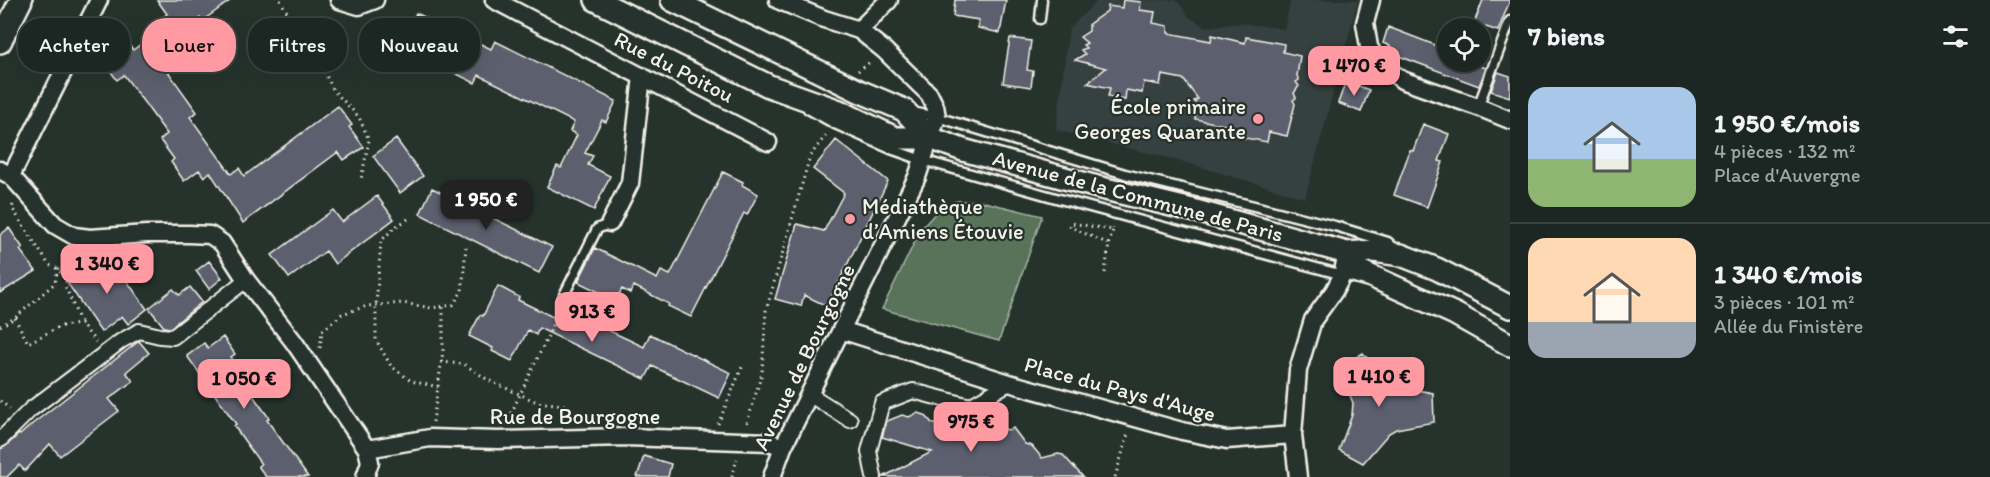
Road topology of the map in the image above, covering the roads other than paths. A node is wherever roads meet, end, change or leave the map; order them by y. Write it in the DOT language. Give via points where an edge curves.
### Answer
graph roads {
  1 [pos="21,0"];
  2 [pos="99,0"];
  3 [pos="339,0"];
  4 [pos="375,0"];
  5 [pos="494,0"];
  6 [pos="596,0"];
  7 [pos="672,0"];
  8 [pos="778,0"];
  9 [pos="890,0"];
  10 [pos="1042,0"];
  11 [pos="1371,0"];
  12 [pos="1040,19"];
  13 [pos="1510,21"];
  14 [pos="859,30"];
  15 [pos="0,42"];
  16 [pos="642,76"];
  17 [pos="769,86"];
  18 [pos="1478,107"];
  19 [pos="904,110"];
  20 [pos="937,117"];
  21 [pos="1510,120"];
  22 [pos="930,138"];
  23 [pos="768,142"];
  24 [pos="922,160"];
  25 [pos="10,177"];
  26 [pos="610,223"];
  27 [pos="1347,253"];
  28 [pos="1401,255"];
  29 [pos="1342,276"];
  30 [pos="246,280"];
  31 [pos="1395,288"];
  32 [pos="564,295"];
  33 [pos="1510,307"];
  34 [pos="841,330"];
  35 [pos="1510,345"];
  36 [pos="1009,383"];
  37 [pos="809,394"];
  38 [pos="850,420"];
  39 [pos="1293,435"];
  40 [pos="0,440"];
  41 [pos="783,447"];
  42 [pos="367,449"];
  43 [pos="365,477"];
  44 [pos="772,477"];
  45 [pos="874,477"];
  46 [pos="1298,477"];
  1 -- 15 [label="street"];
  2 -- 25 [label="street"];
  3 -- 4 [label="street" via="359,6"];
  5 -- 16 [label="street, Rue du Poitou"];
  6 -- 17 [label="street, Avenue de la Commune de Paris"];
  7 -- 19 [label="street, Avenue de la Commune de Paris"];
  8 -- 14 [label="street"];
  9 -- 14 [label="street"];
  10 -- 12 [label="lane"];
  11 -- 18 [label="street" via="1365,23 1369,47 1377,61 1402,80"];
  13 -- 18 [label="lane"];
  14 -- 20 [label="street" via="929,94"];
  16 -- 23 [label="street, Rue du Poitou"];
  16 -- 26 [label="street" via="630,183"];
  17 -- 22 [label="street, Avenue de la Commune de Paris" via="839,111 895,138"];
  17 -- 24 [label="lane" via="834,124"];
  18 -- 21 [label="street"];
  19 -- 20 [label="lane"];
  19 -- 22 [label="street, Avenue de la Commune de Paris"];
  20 -- 22 [label="street, Avenue de Bourgogne"];
  20 -- 28 [label="lane" via="1125,174 1388,242"];
  22 -- 24 [label="street, Avenue de Bourgogne"];
  22 -- 27 [label="street, Avenue de la Commune de Paris"];
  24 -- 29 [label="lane"];
  24 -- 34 [label="street, Avenue de Bourgogne"];
  25 -- 30 [label="street" via="55,225 74,236 210,235 222,243"];
  26 -- 32 [label="lane" via="597,229"];
  27 -- 28 [label="street, Avenue de la Commune de Paris"];
  27 -- 29 [label="street"];
  27 -- 31 [label="street" via="1362,272"];
  28 -- 33 [label="street, Avenue de la Commune de Paris"];
  29 -- 31 [label="lane"];
  29 -- 39 [label="street" via="1313,320 1298,370"];
  30 -- 40 [label="street" via="173,337 139,331 121,341 30,410"];
  30 -- 42 [label="street"];
  31 -- 35 [label="street" via="1455,314"];
  34 -- 36 [label="street, Place du Pays d'Auge"];
  34 -- 37 [label="street, Avenue de Bourgogne"];
  36 -- 39 [label="street, Place du Pays d'Auge" via="1227,440"];
  36 -- 45 [label="street, Place du Pays d'Auge" via="970,406 914,391 882,403 869,451"];
  37 -- 38 [label="street"];
  37 -- 41 [label="street, Avenue de Bourgogne"];
  39 -- 46 [label="street"];
  41 -- 42 [label="street, Rue de Bourgogne" via="769,442 627,437 430,438"];
  41 -- 44 [label="street, Avenue de Bourgogne"];
  42 -- 43 [label="street" via="370,462"];
}
